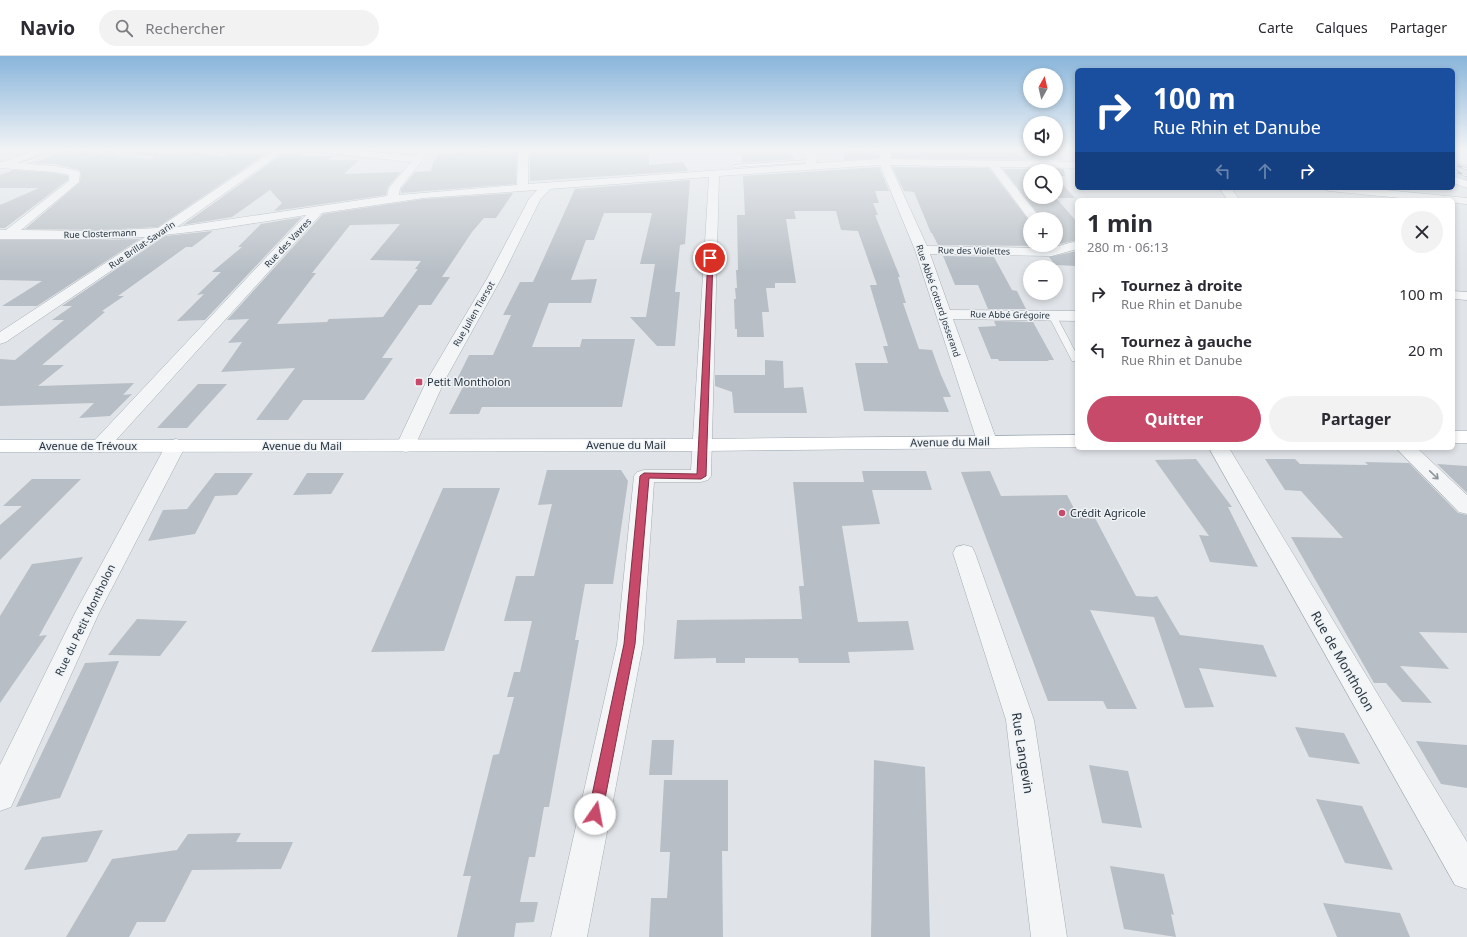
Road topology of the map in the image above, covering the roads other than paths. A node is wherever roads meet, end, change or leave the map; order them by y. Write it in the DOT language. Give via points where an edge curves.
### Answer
graph roads {
  1 [pos="63,190"];
  2 [pos="221,190"];
  3 [pos="394,190"];
  4 [pos="497,190"];
  5 [pos="543,190"];
  6 [pos="713,190"];
  7 [pos="895,190"];
  8 [pos="1013,190"];
  9 [pos="1349,190"];
  10 [pos="1350,190"];
  11 [pos="1358,198"];
  12 [pos="1435,198"];
  13 [pos="392,199"];
  14 [pos="1455,200"];
  15 [pos="1467,201"];
  16 [pos="318,210"];
  17 [pos="1030,212"];
  18 [pos="162,231"];
  19 [pos="3,235"];
  20 [pos="1063,242"];
  21 [pos="1075,246"];
  22 [pos="922,250"];
  23 [pos="1455,294"];
  24 [pos="1467,296"];
  25 [pos="943,314"];
  26 [pos="1052,315"];
  27 [pos="1075,316"];
  28 [pos="0,339"];
  29 [pos="1074,359"];
  30 [pos="1455,437"];
  31 [pos="1467,437"];
  32 [pos="1075,441"];
  33 [pos="988,442"];
  34 [pos="176,445"];
  35 [pos="702,445"];
  36 [pos="0,446"];
  37 [pos="100,446"];
  38 [pos="406,446"];
  39 [pos="1221,450"];
  40 [pos="1408,450"];
  41 [pos="1467,507"];
  42 [pos="964,553"];
  43 [pos="2,790"];
  44 [pos="1467,873"];
  45 [pos="569,937"];
  46 [pos="1049,937"];
  1 -- 19 [label="street"];
  2 -- 18 [label="street, Rue Brillat-Savarin"];
  3 -- 13 [label="street"];
  4 -- 13 [label="street, Rue des Vavres"];
  5 -- 38 [label="street, Rue Julien Tiersot" via="535,199 495,277 436,380"];
  6 -- 35 [label="street"];
  7 -- 22 [label="street, Rue Abbé Cottard Josserand"];
  8 -- 17 [label="street"];
  9 -- 11 [label="street"];
  10 -- 12 [label="street"];
  13 -- 16 [label="street, Rue des Vavres"];
  14 -- 15 [label="street"];
  16 -- 18 [label="street, Rue Clostermann"];
  16 -- 37 [label="street, Rue des Vavres"];
  18 -- 19 [label="street, Rue Clostermann" via="102,235"];
  18 -- 28 [label="street, Rue Brillat-Savarin"];
  20 -- 21 [label="street"];
  21 -- 22 [label="street, Rue des Violettes" via="1052,252"];
  22 -- 25 [label="street, Rue Abbé Cottard Josserand"];
  23 -- 24 [label="street"];
  25 -- 26 [label="street, Rue Abbé Grégoire"];
  25 -- 33 [label="street, Rue Abbé Cottard Josserand"];
  26 -- 27 [label="street, Rue Abbé Grégoire"];
  26 -- 29 [label="lane"];
  30 -- 31 [label="main road"];
  32 -- 33 [label="main road, Avenue du Mail"];
  33 -- 35 [label="main road, Avenue du Mail"];
  34 -- 37 [label="main road, Avenue de Trévoux"];
  34 -- 38 [label="main road, Avenue du Mail"];
  34 -- 43 [label="street, Rue du Petit Montholon" via="87,612"];
  35 -- 38 [label="main road, Avenue du Mail"];
  35 -- 45 [label="street" via="701,476 644,476 630,644"];
  36 -- 37 [label="main road, Avenue de Trévoux"];
  39 -- 44 [label="street, Rue de Montholon"];
  40 -- 41 [label="street, one-way"];
  42 -- 46 [label="street, Rue Langevin" via="1020,720"];
}
